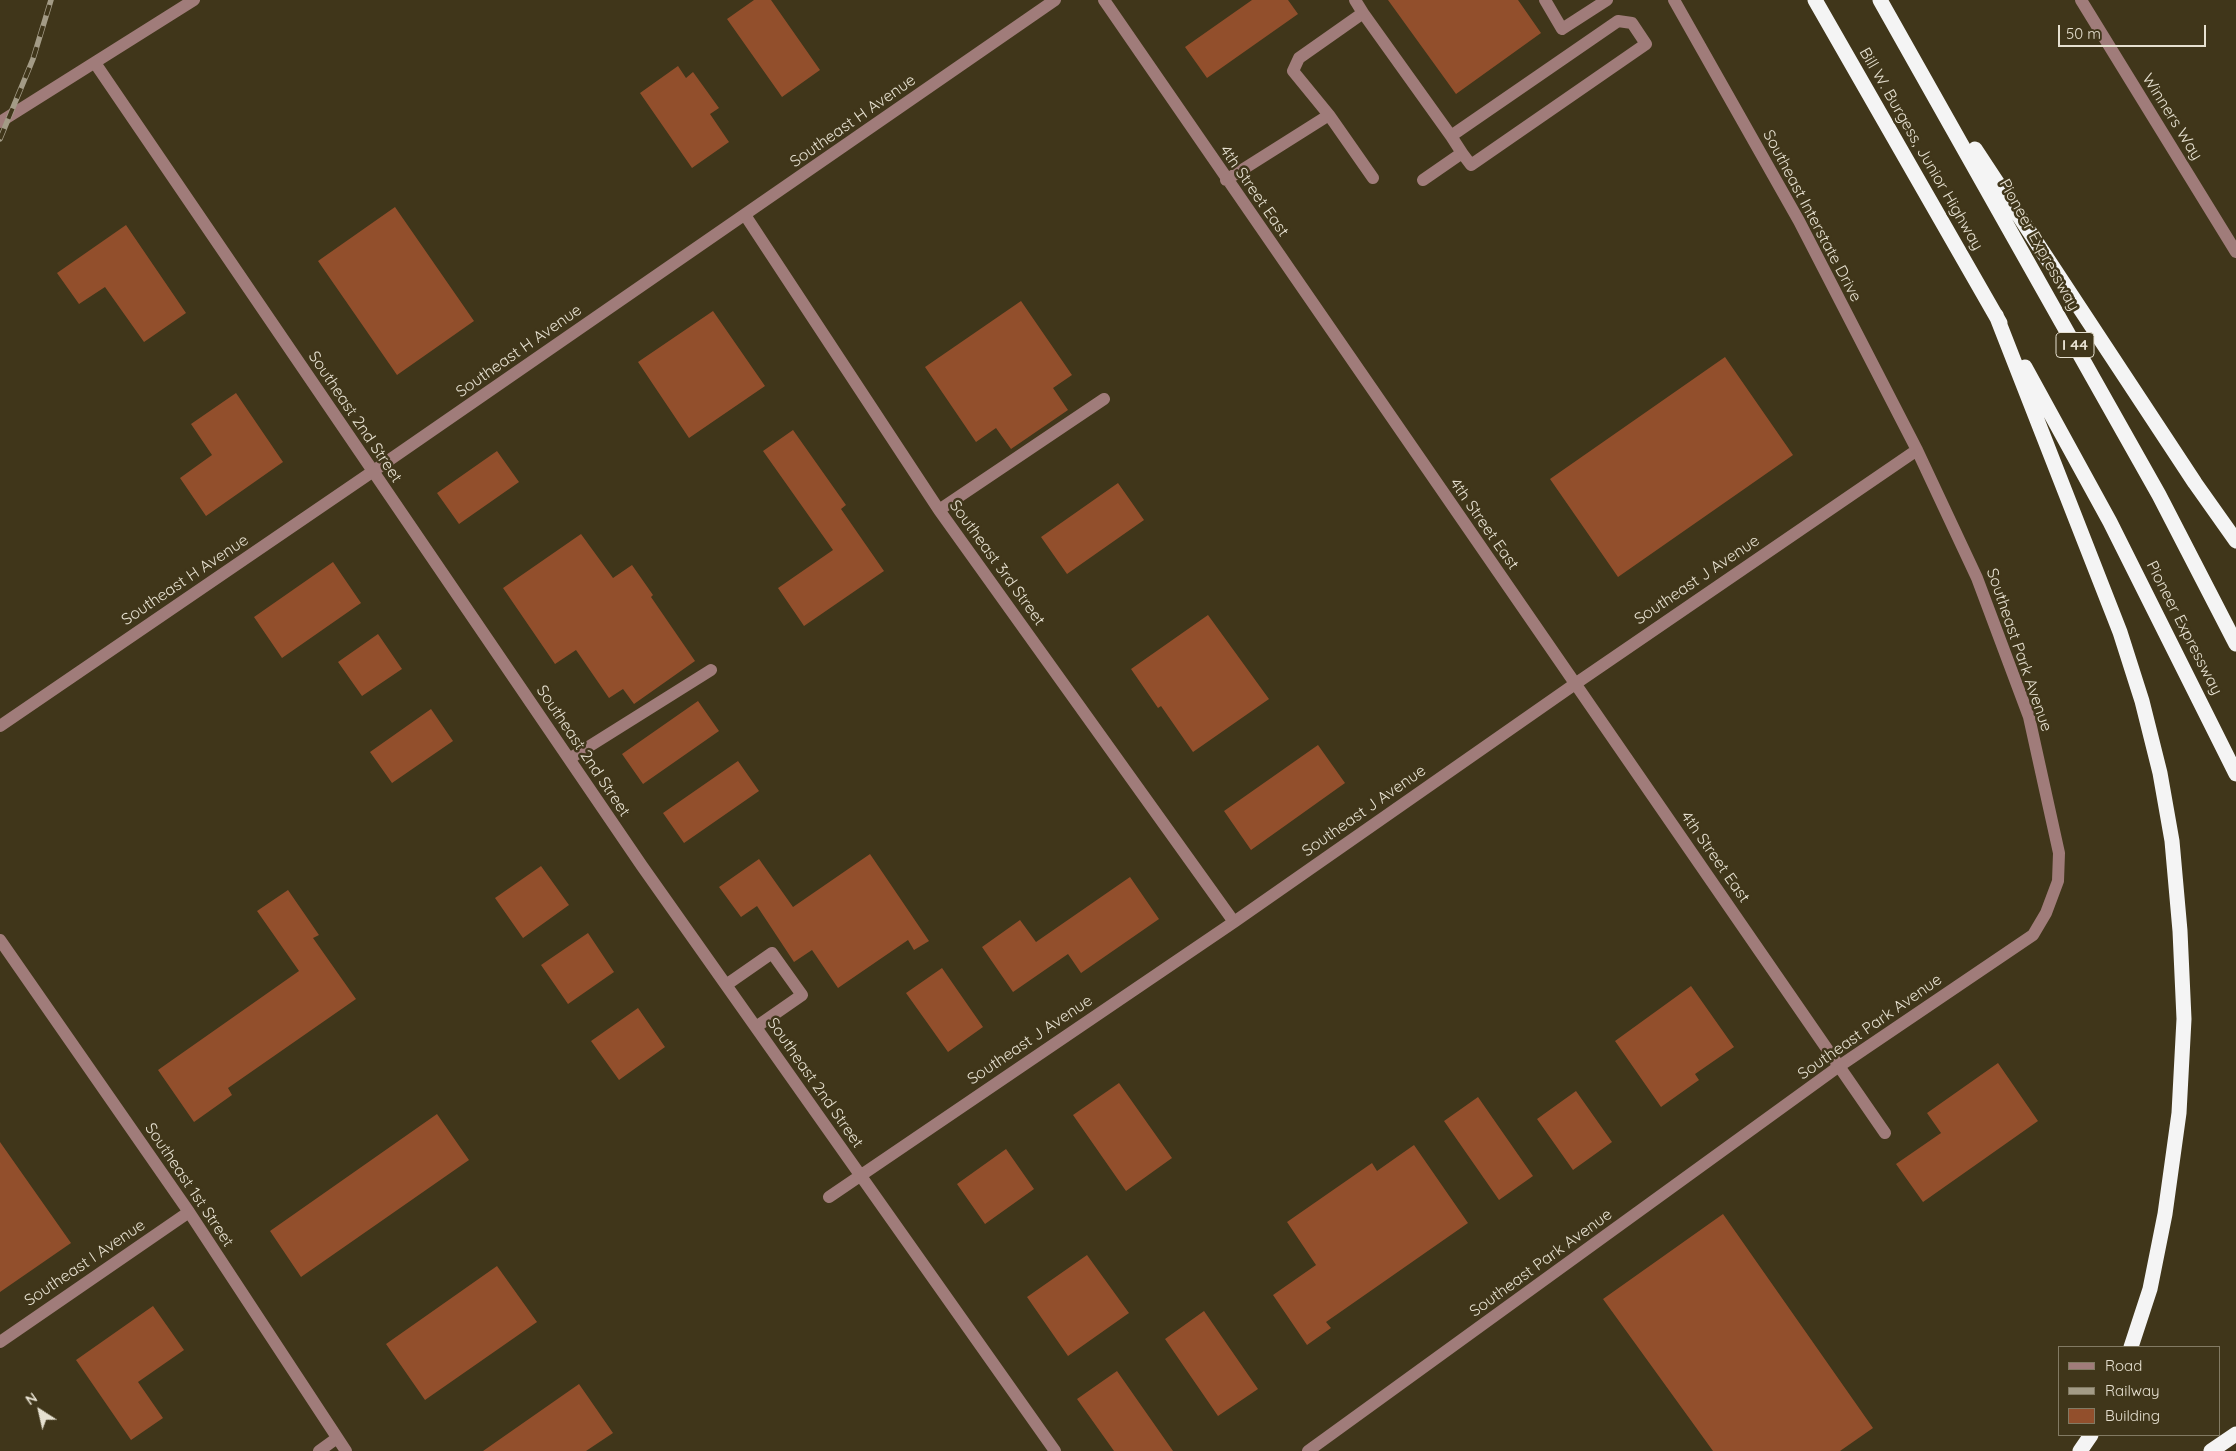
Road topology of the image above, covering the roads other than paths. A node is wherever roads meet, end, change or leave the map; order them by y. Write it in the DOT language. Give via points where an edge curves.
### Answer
graph roads {
  1 [pos="194,0"];
  2 [pos="1055,0"];
  3 [pos="1104,0"];
  4 [pos="1354,0"];
  5 [pos="1545,0"];
  6 [pos="1606,0"];
  7 [pos="1674,0"];
  8 [pos="1815,0"];
  9 [pos="1880,0"];
  10 [pos="2081,0"];
  11 [pos="1363,13"];
  12 [pos="1618,21"];
  13 [pos="1909,49"];
  14 [pos="94,63"];
  15 [pos="1329,115"];
  16 [pos="0,122"];
  17 [pos="1451,136"];
  18 [pos="1462,153"];
  19 [pos="1373,178"];
  20 [pos="1226,180"];
  21 [pos="1423,180"];
  22 [pos="746,215"];
  23 [pos="2236,252"];
  24 [pos="1996,315"];
  25 [pos="1104,399"];
  26 [pos="1917,450"];
  27 [pos="372,472"];
  28 [pos="939,510"];
  29 [pos="2236,541"];
  30 [pos="2236,644"];
  31 [pos="711,670"];
  32 [pos="1574,684"];
  33 [pos="0,726"];
  34 [pos="569,759"];
  35 [pos="2236,774"];
  36 [pos="1234,922"];
  37 [pos="0,940"];
  38 [pos="726,985"];
  39 [pos="756,1027"];
  40 [pos="1838,1066"];
  41 [pos="1885,1133"];
  42 [pos="861,1175"];
  43 [pos="829,1198"];
  44 [pos="189,1212"];
  45 [pos="0,1342"];
  46 [pos="2131,1346"];
  47 [pos="2236,1434"];
  48 [pos="2090,1436"];
  49 [pos="337,1438"];
  50 [pos="319,1451"];
  51 [pos="346,1451"];
  52 [pos="1055,1451"];
  53 [pos="1308,1451"];
  54 [pos="2080,1451"];
  55 [pos="2211,1451"];
  1 -- 14 [label="street"];
  2 -- 22 [label="street, Southeast H Avenue"];
  3 -- 20 [label="street, 4th Street East"];
  4 -- 11 [label="street"];
  5 -- 6 [label="street" via="1562,29"];
  6 -- 12 [label="street"];
  7 -- 26 [label="street, Southeast Interstate Drive" via="1799,221"];
  8 -- 24 [label="highway, Bill W. Burgess, Junior Highway"];
  9 -- 13 [label="highway, I 44"];
  10 -- 23 [label="street, Winners Way"];
  11 -- 15 [label="street" via="1299,58 1293,70"];
  11 -- 17 [label="street"];
  12 -- 17 [label="street"];
  12 -- 18 [label="street" via="1632,23 1646,44 1471,165"];
  13 -- 29 [label="highway"];
  13 -- 30 [label="highway, Pioneer Expressway / I 44" via="2159,495"];
  14 -- 16 [label="street"];
  14 -- 27 [label="street, Southeast 2nd Street"];
  15 -- 19 [label="street"];
  15 -- 20 [label="street"];
  17 -- 18 [label="street"];
  18 -- 21 [label="street"];
  20 -- 32 [label="street, 4th Street East"];
  22 -- 27 [label="street, Southeast H Avenue"];
  22 -- 28 [label="street, Southeast 3rd Street"];
  24 -- 35 [label="highway, Pioneer Expressway" via="2110,522"];
  24 -- 46 [label="highway" via="2120,632 2160,773 2172,841 2184,1019 2178,1113 2165,1214 2150,1289"];
  25 -- 28 [label="street"];
  26 -- 32 [label="street, Southeast J Avenue"];
  26 -- 40 [label="street, Southeast Park Avenue" via="1978,578 2029,717 2059,853 2058,881 2046,913 2033,935"];
  27 -- 33 [label="street, Southeast H Avenue"];
  27 -- 34 [label="street, Southeast 2nd Street"];
  28 -- 36 [label="street, Southeast 3rd Street"];
  31 -- 34 [label="street"];
  32 -- 36 [label="street, Southeast J Avenue"];
  32 -- 40 [label="street, 4th Street East"];
  34 -- 38 [label="street, Southeast 2nd Street"];
  36 -- 42 [label="street, Southeast J Avenue"];
  37 -- 44 [label="street, Southeast 1st Street"];
  38 -- 39 [label="street, Southeast 2nd Street"];
  38 -- 39 [label="street" via="772,953 802,995"];
  39 -- 42 [label="street, Southeast 2nd Street"];
  40 -- 41 [label="street, 4th Street East"];
  40 -- 53 [label="street, Southeast Park Avenue"];
  42 -- 43 [label="street, Southeast J Avenue"];
  42 -- 52 [label="street, Southeast 2nd Street"];
  44 -- 45 [label="street, Southeast I Avenue"];
  44 -- 49 [label="street, Southeast 1st Street"];
  47 -- 55 [label="highway"];
  48 -- 54 [label="highway"];
  49 -- 50 [label="street"];
  49 -- 51 [label="street, Southeast 1st Street"];
}
